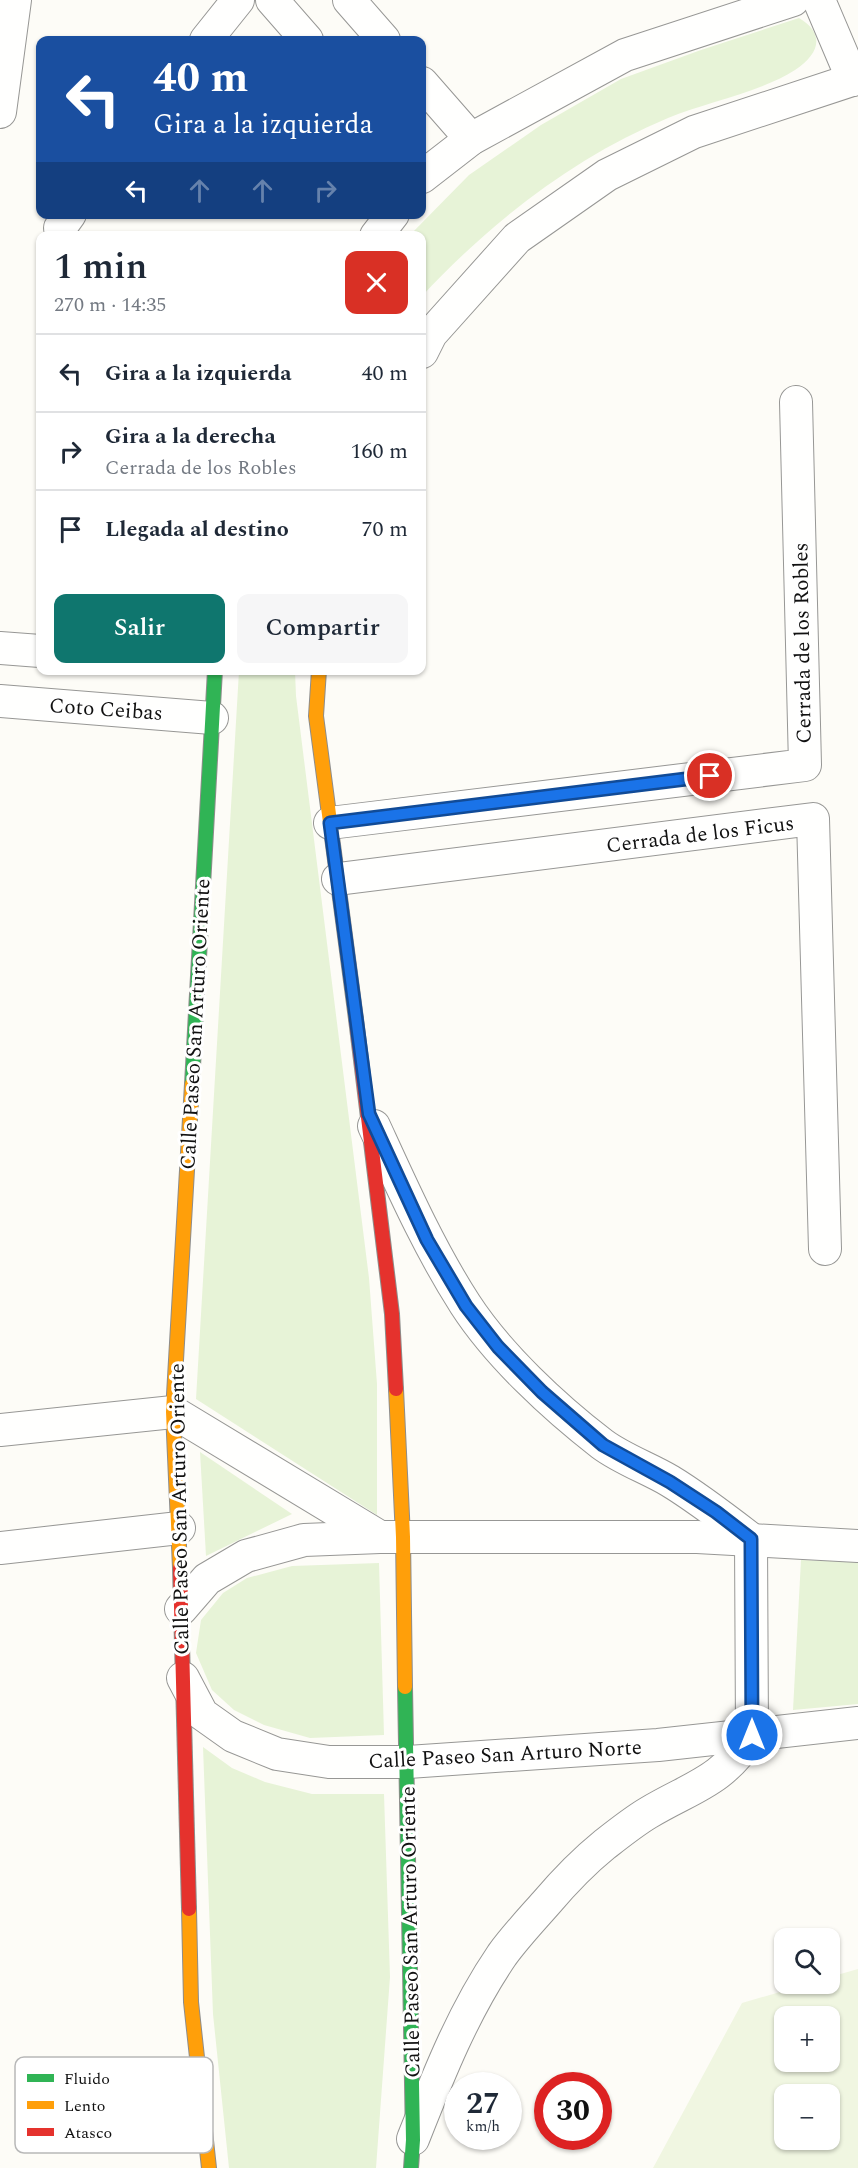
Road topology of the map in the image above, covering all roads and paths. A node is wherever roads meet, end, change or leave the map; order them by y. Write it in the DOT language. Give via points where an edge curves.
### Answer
graph roads {
  1 [pos="15,0"];
  2 [pos="238,0"];
  3 [pos="272,0"];
  4 [pos="349,0"];
  5 [pos="793,0"];
  6 [pos="819,0"];
  7 [pos="209,36"];
  8 [pos="304,36"];
  9 [pos="380,36"];
  10 [pos="3,62"];
  11 [pos="855,79"];
  12 [pos="426,88"];
  13 [pos="0,112"];
  14 [pos="471,139"];
  15 [pos="426,173"];
  16 [pos="389,219"];
  17 [pos="380,231"];
  18 [pos="426,344"];
  19 [pos="796,402"];
  20 [pos="0,648"];
  21 [pos="36,651"];
  22 [pos="215,675"];
  23 [pos="319,675"];
  24 [pos="0,701"];
  25 [pos="212,718"];
  26 [pos="330,823"];
  27 [pos="338,879"];
  28 [pos="369,1114"];
  29 [pos="825,1249"];
  30 [pos="173,1412"];
  31 [pos="0,1431"];
  32 [pos="179,1528"];
  33 [pos="391,1537"];
  34 [pos="751,1539"];
  35 [pos="858,1546"];
  36 [pos="0,1548"];
  37 [pos="181,1609"];
  38 [pos="183,1678"];
  39 [pos="858,1723"];
  40 [pos="752,1735"];
  41 [pos="408,1762"];
  42 [pos="197,2057"];
  43 [pos="207,2153"];
  44 [pos="412,2154"];
  45 [pos="209,2168"];
  1 -- 10 [label="street"];
  2 -- 7 [label="street"];
  3 -- 8 [label="street"];
  4 -- 9 [label="street"];
  5 -- 14 [label="street" via="625,55"];
  6 -- 11 [label="street"];
  10 -- 13 [label="street"];
  11 -- 18 [label="street" via="693,132 607,174 517,237"];
  12 -- 14 [label="street"];
  14 -- 15 [label="street"];
  16 -- 17 [label="street"];
  19 -- 26 [label="street, Cerrada de los Robles" via="805,765"];
  20 -- 21 [label="street"];
  22 -- 25 [label="street, Calle Paseo San Arturo Oriente"];
  23 -- 26 [label="street, Calle Paseo San Arturo Oriente" via="316,716"];
  24 -- 25 [label="street, Coto Ceibas"];
  25 -- 30 [label="street, Calle Paseo San Arturo Oriente"];
  26 -- 27 [label="street, Calle Paseo San Arturo Oriente"];
  27 -- 28 [label="street, Calle Paseo San Arturo Oriente"];
  27 -- 29 [label="street, Cerrada de los Ficus" via="813,819"];
  28 -- 33 [label="street, Calle Paseo San Arturo Oriente" via="392,1314"];
  28 -- 34 [label="street, Calle Paseo San Arturo Oriente" via="427,1240 466,1306 498,1347 603,1445 670,1482"];
  30 -- 31 [label="street"];
  30 -- 32 [label="street, Calle Paseo San Arturo Oriente"];
  30 -- 33 [label="street"];
  32 -- 36 [label="street"];
  32 -- 37 [label="street, Calle Paseo San Arturo Oriente"];
  33 -- 34 [label="street"];
  33 -- 37 [label="street" via="304,1540 246,1556 207,1579"];
  33 -- 41 [label="street, Calle Paseo San Arturo Oriente"];
  34 -- 35 [label="street"];
  34 -- 40 [label="street"];
  37 -- 38 [label="street, Calle Paseo San Arturo Oriente"];
  38 -- 41 [label="street, Calle Paseo San Arturo Norte" via="202,1714 233,1736 277,1754 329,1762"];
  38 -- 42 [label="street, Calle Paseo San Arturo Oriente" via="191,2002"];
  39 -- 40 [label="street, Calle Paseo San Arturo Norte"];
  40 -- 41 [label="street, Calle Paseo San Arturo Norte"];
  40 -- 44 [label="street, Calle Paseo San Arturo Oriente" via="738,1756 711,1780 648,1814 603,1846 562,1884 502,1955 447,2053"];
  41 -- 44 [label="street, Calle Paseo San Arturo Oriente"];
  43 -- 45 [label="street, Calle Paseo San Arturo Oriente"];
}
